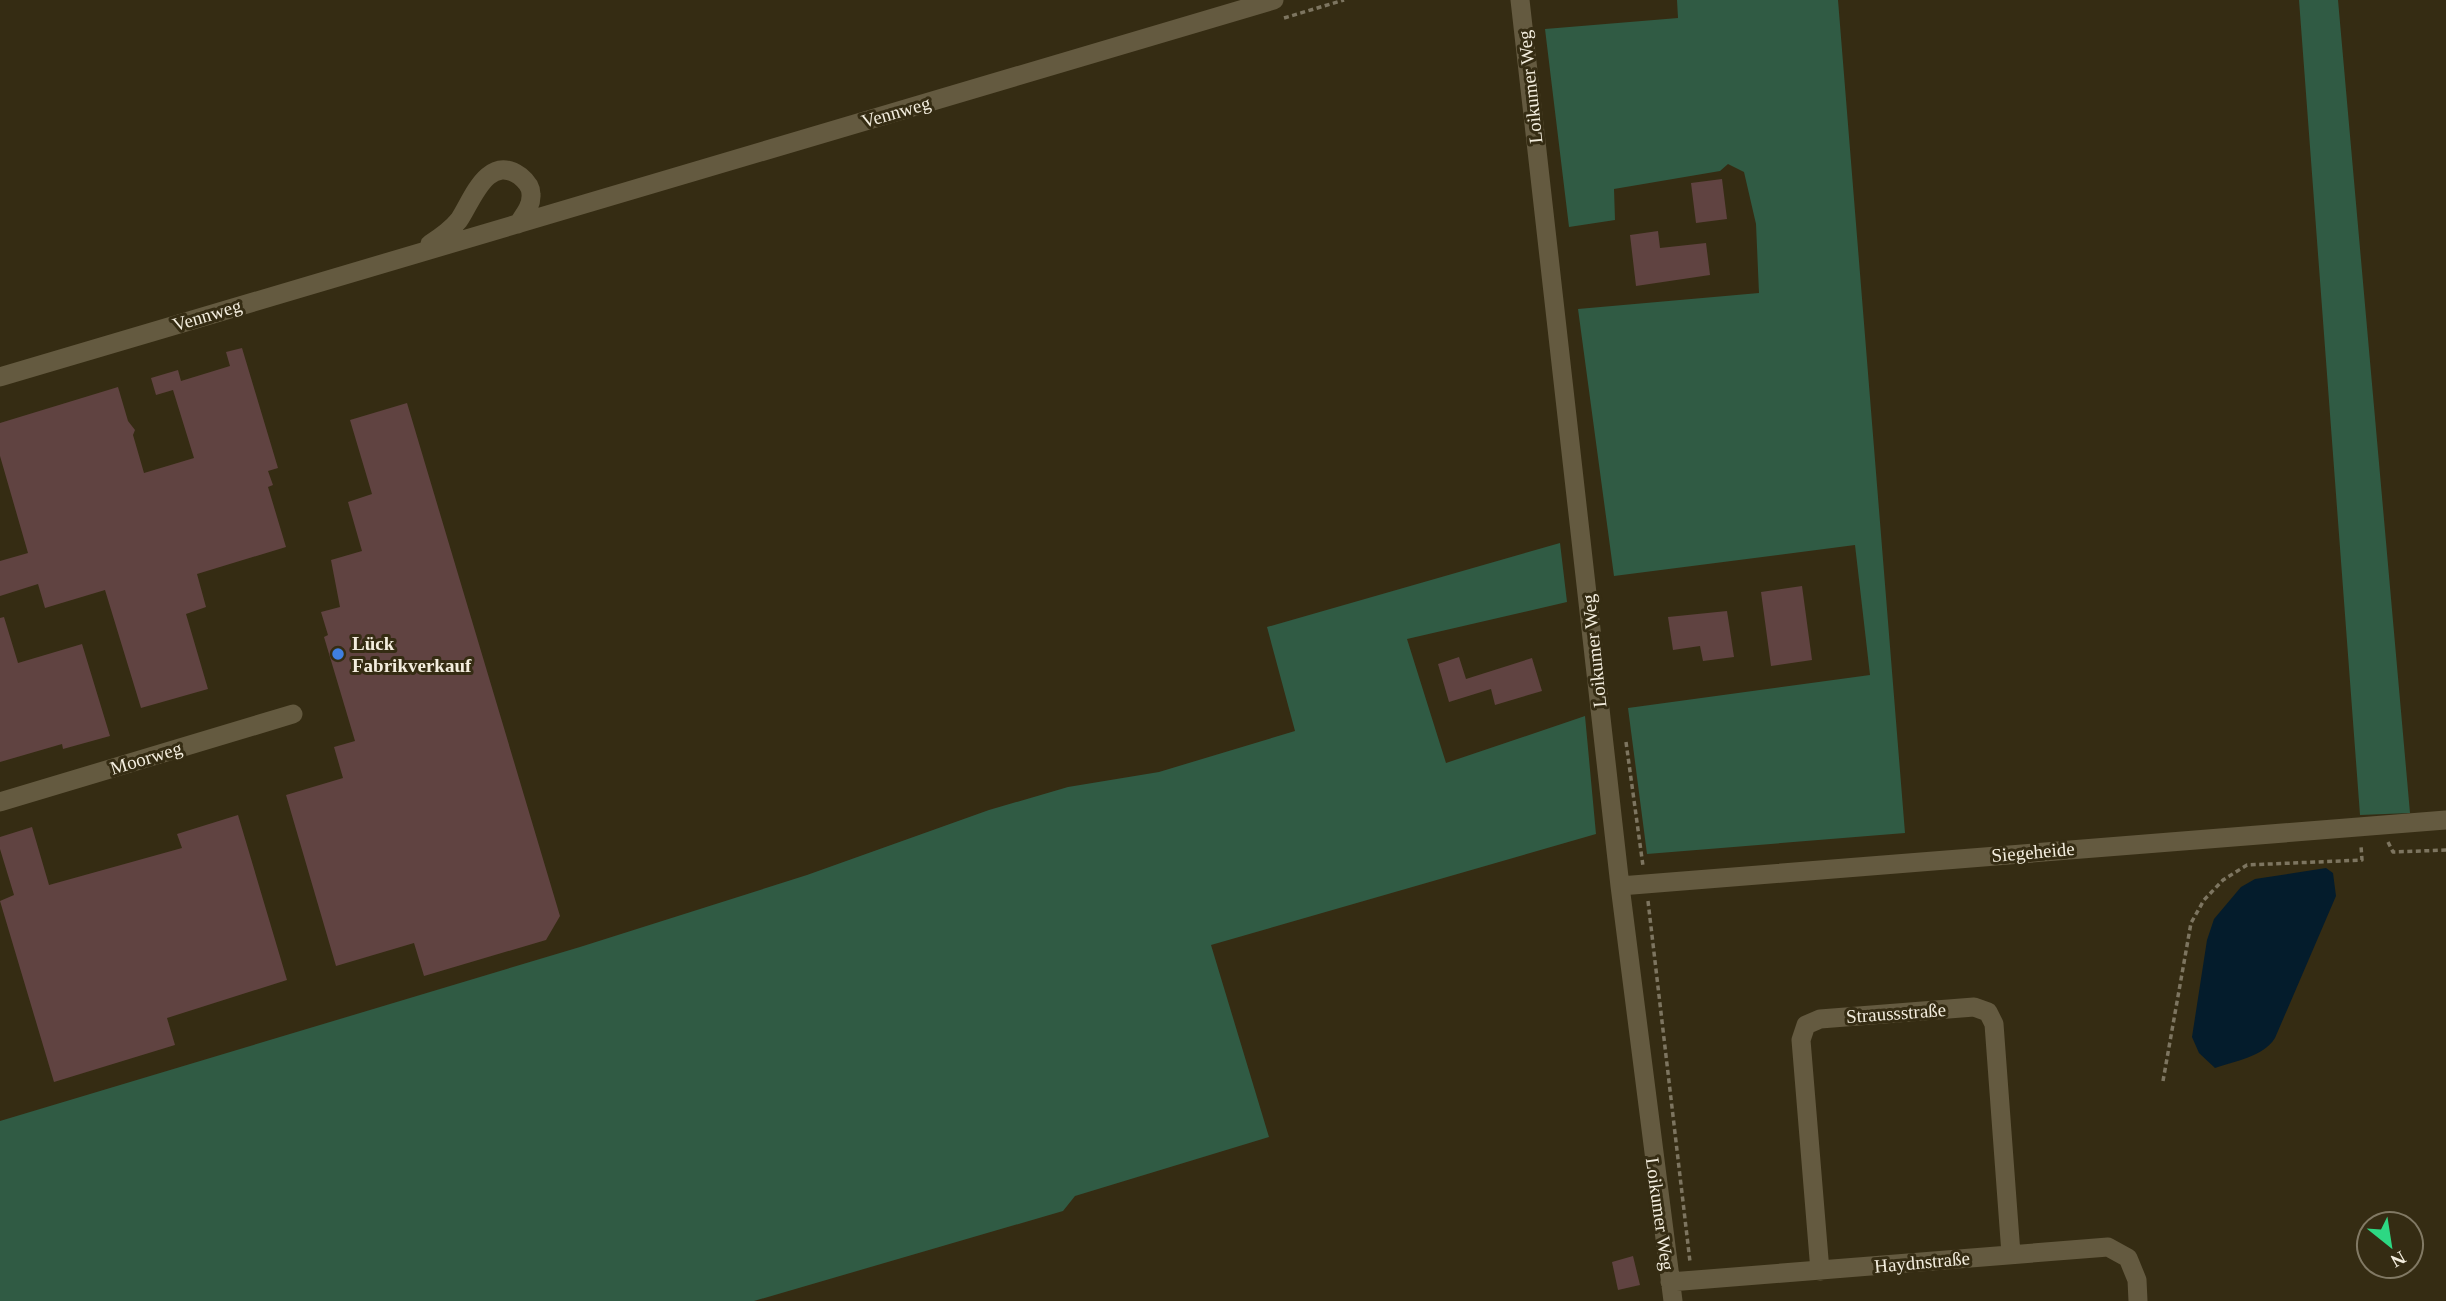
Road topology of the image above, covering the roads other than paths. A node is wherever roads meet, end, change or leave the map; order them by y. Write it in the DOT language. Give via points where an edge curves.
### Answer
graph roads {
  1 [pos="1274,0"];
  2 [pos="1520,0"];
  3 [pos="518,224"];
  4 [pos="414,254"];
  5 [pos="0,377"];
  6 [pos="293,714"];
  7 [pos="0,802"];
  8 [pos="2446,820"];
  9 [pos="1620,886"];
  10 [pos="2011,1254"];
  11 [pos="1820,1271"];
  12 [pos="1671,1292"];
  13 [pos="2138,1301"];
  1 -- 3 [label="street, Vennweg"];
  2 -- 9 [label="street, Loikumer Weg"];
  3 -- 4 [label="street, Vennweg"];
  3 -- 4 [label="street, Vennweg" via="529,207 531,192 525,180 506,171 488,175 451,229"];
  4 -- 5 [label="street, Vennweg"];
  6 -- 7 [label="street, Moorweg"];
  8 -- 9 [label="street, Siegeheide"];
  9 -- 12 [label="street, Loikumer Weg"];
  10 -- 11 [label="street, Haydnstraße"];
  10 -- 11 [label="street, Straussstraße" via="1994,1024 1988,1012 1974,1007 1820,1019 1806,1026 1801,1040"];
  10 -- 13 [label="street, Haydnstraße" via="2108,1247 2128,1258 2137,1280"];
  11 -- 12 [label="street, Haydnstraße"];
}
